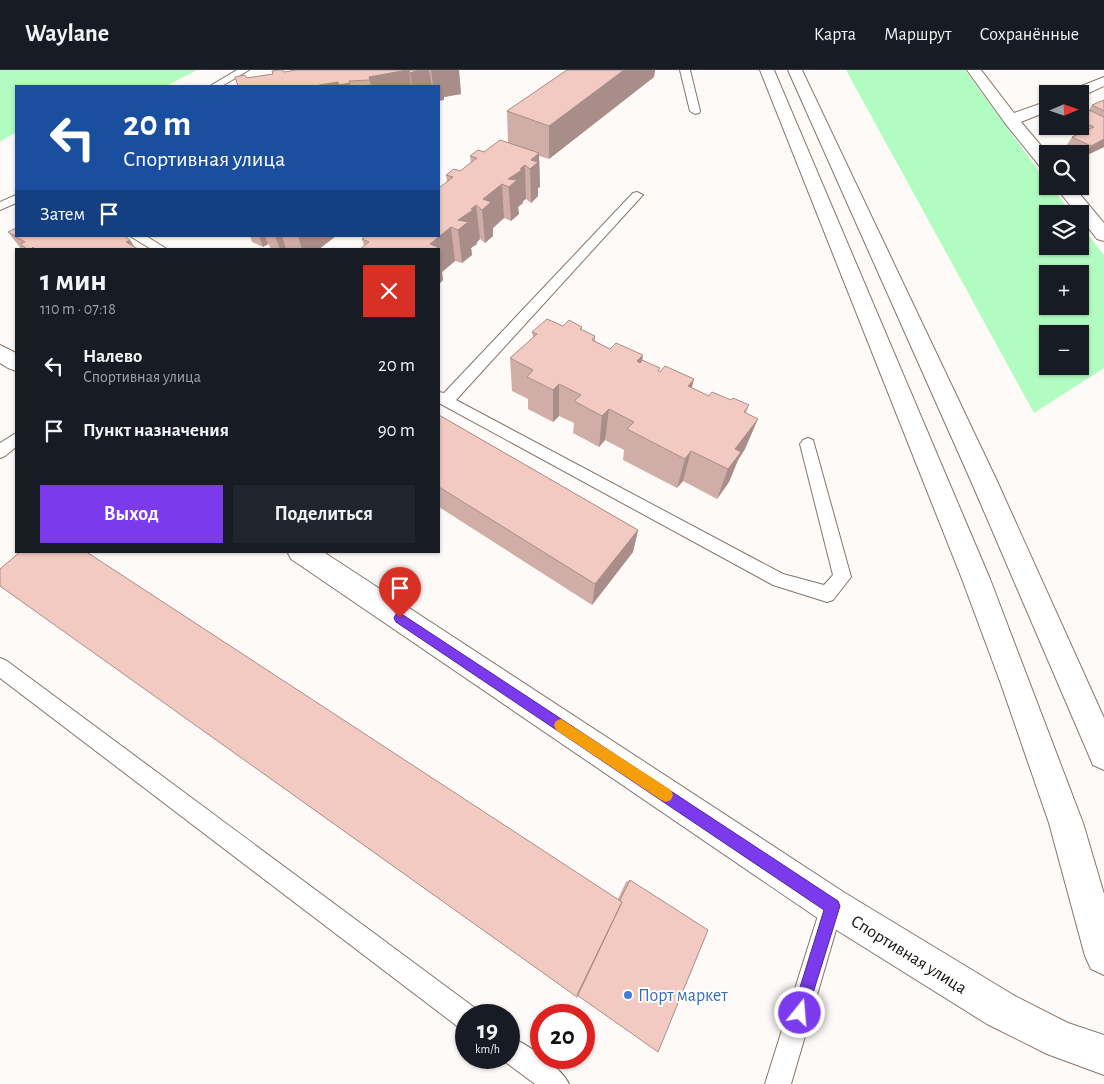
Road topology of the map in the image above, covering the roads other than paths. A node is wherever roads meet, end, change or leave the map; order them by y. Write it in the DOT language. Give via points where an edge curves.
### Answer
graph roads {
  1 [pos="244,70"];
  2 [pos="684,70"];
  3 [pos="767,70"];
  4 [pos="795,70"];
  5 [pos="974,70"];
  6 [pos="1104,81"];
  7 [pos="217,85"];
  8 [pos="1089,88"];
  9 [pos="1039,109"];
  10 [pos="695,111"];
  11 [pos="1010,120"];
  12 [pos="1039,155"];
  13 [pos="637,195"];
  14 [pos="1071,195"];
  15 [pos="15,199"];
  16 [pos="0,207"];
  17 [pos="1104,235"];
  18 [pos="138,237"];
  19 [pos="159,248"];
  20 [pos="0,352"];
  21 [pos="15,362"];
  22 [pos="442,399"];
  23 [pos="15,440"];
  24 [pos="808,444"];
  25 [pos="0,452"];
  26 [pos="303,553"];
  27 [pos="0,666"];
  28 [pos="1104,754"];
  29 [pos="832,906"];
  30 [pos="1104,956"];
  31 [pos="455,1009"];
  32 [pos="1104,1055"];
  33 [pos="520,1057"];
  34 [pos="556,1084"];
  35 [pos="778,1084"];
  1 -- 7 [label="lane"];
  2 -- 10 [label="lane"];
  3 -- 30 [label="street" via="996,632 1066,823"];
  4 -- 28 [label="street" via="984,481"];
  5 -- 11 [label="street"];
  6 -- 8 [label="street"];
  9 -- 11 [label="street"];
  11 -- 12 [label="street"];
  13 -- 22 [label="lane"];
  14 -- 17 [label="street"];
  15 -- 16 [label="lane"];
  18 -- 19 [label="lane"];
  20 -- 21 [label="street"];
  22 -- 24 [label="lane" via="779,580 827,594 842,577"];
  23 -- 25 [label="lane"];
  26 -- 29 [label="street, Спортивная улица"];
  27 -- 31 [label="lane"];
  29 -- 32 [label="street, Спортивная улица" via="1001,1010 1061,1040"];
  29 -- 35 [label="lane"];
  33 -- 34 [label="lane"];
}
